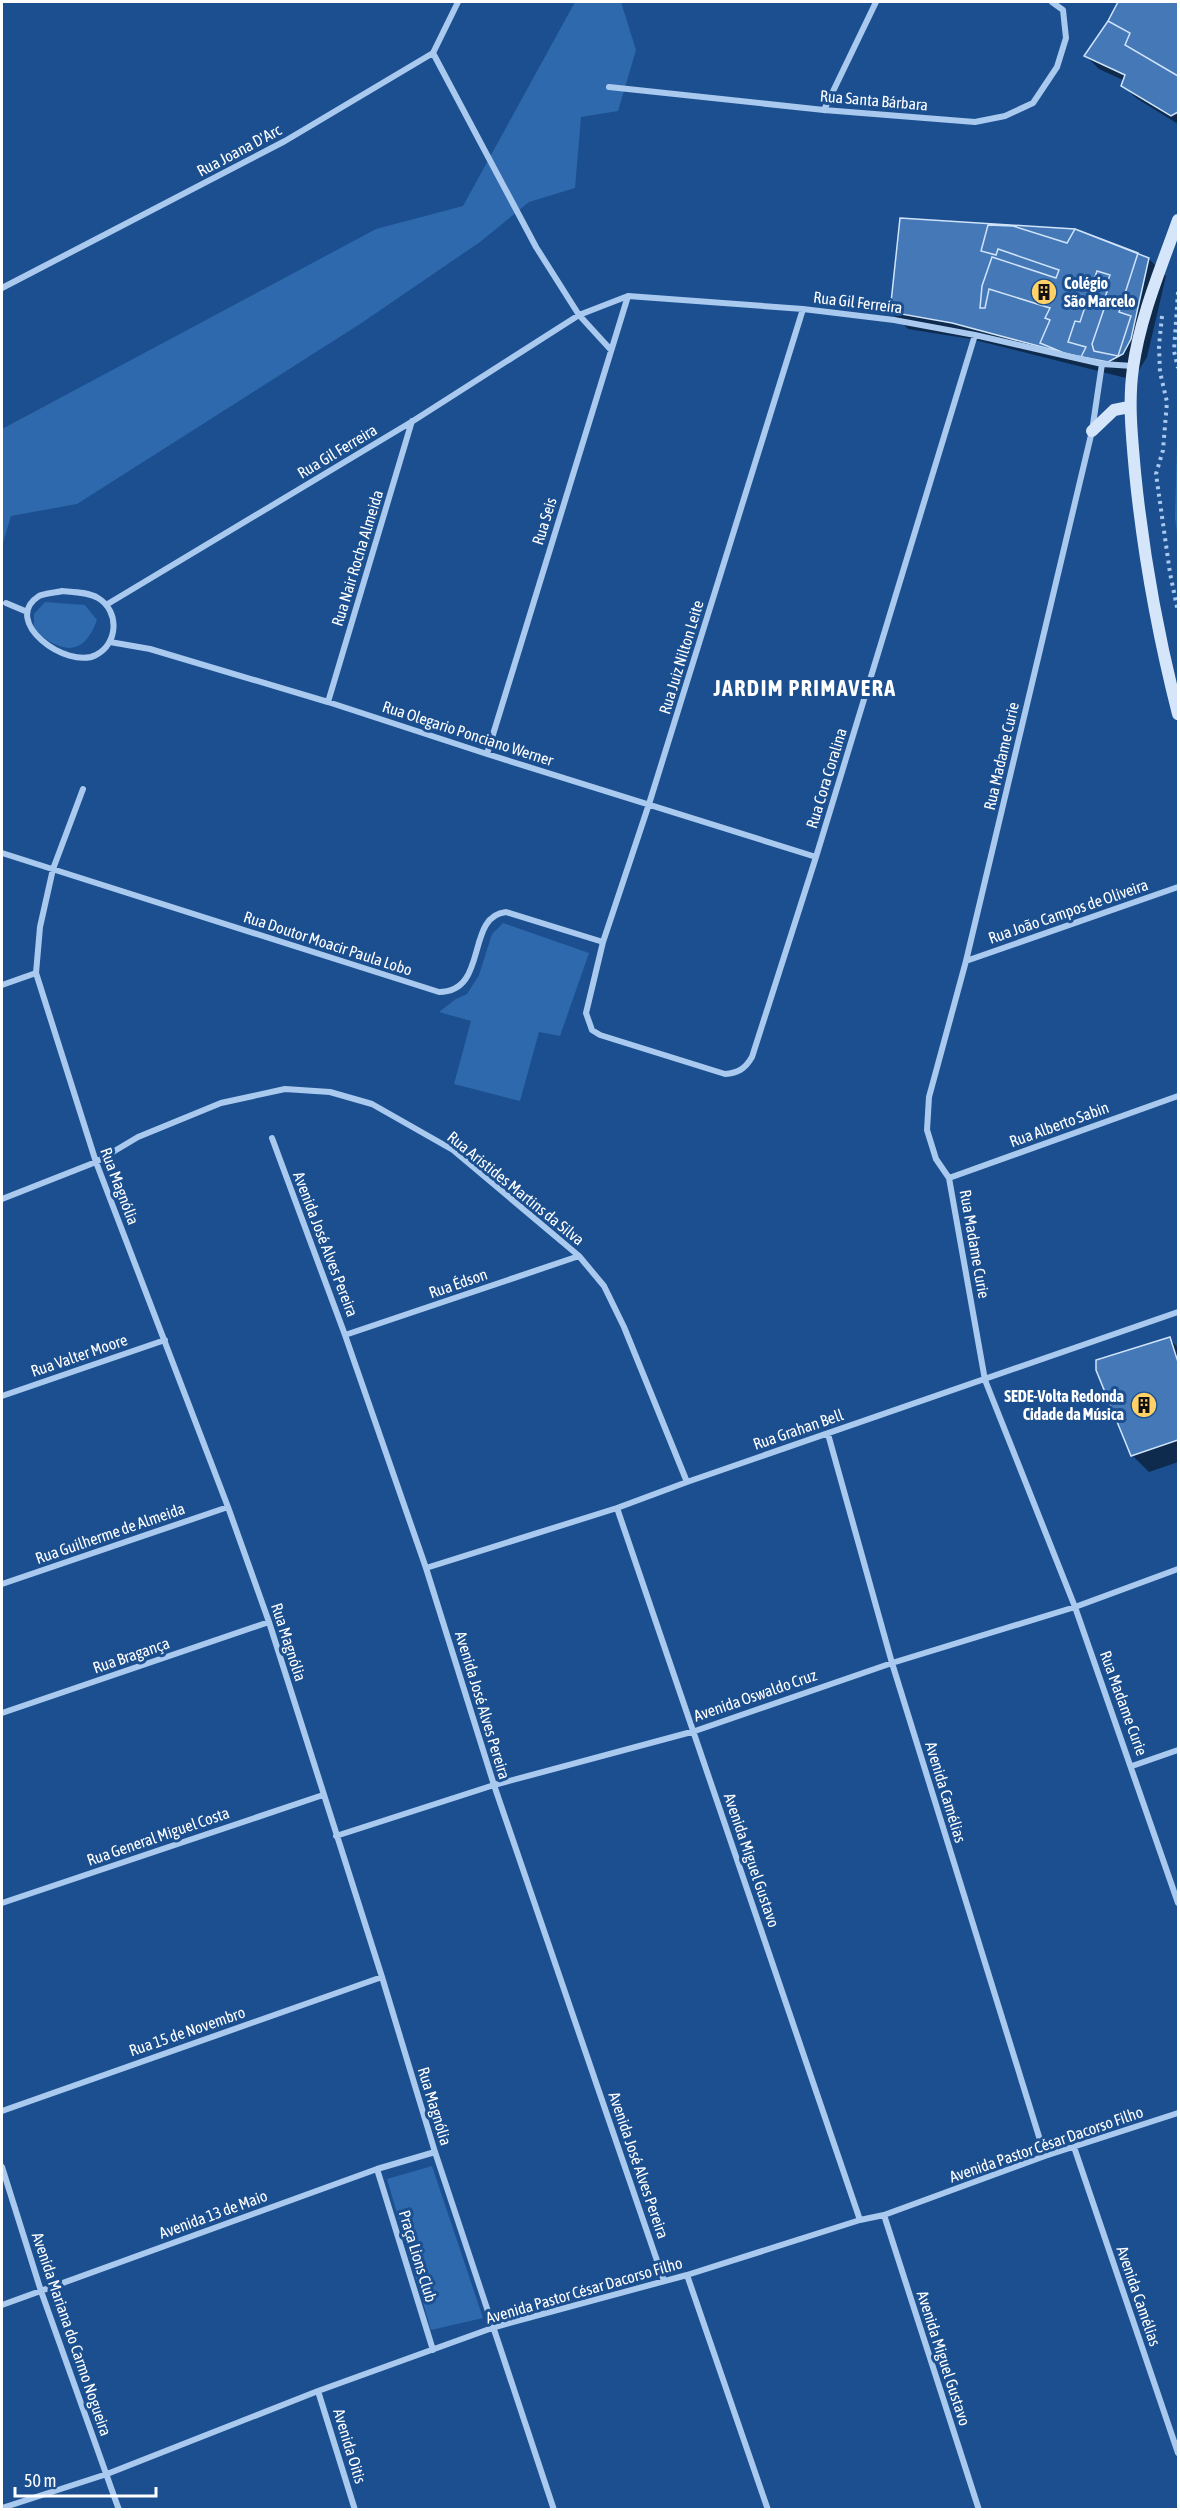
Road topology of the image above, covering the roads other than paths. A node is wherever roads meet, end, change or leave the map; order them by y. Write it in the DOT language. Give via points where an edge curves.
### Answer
graph roads {
  1 [pos="458,2"];
  2 [pos="876,2"];
  3 [pos="1052,2"];
  4 [pos="434,53"];
  5 [pos="609,87"];
  6 [pos="824,110"];
  7 [pos="1179,220"];
  8 [pos="2,288"];
  9 [pos="628,296"];
  10 [pos="803,309"];
  11 [pos="579,315"];
  12 [pos="975,335"];
  13 [pos="611,350"];
  14 [pos="1102,364"];
  15 [pos="1133,366"];
  16 [pos="1129,407"];
  17 [pos="413,421"];
  18 [pos="1092,431"];
  19 [pos="6,603"];
  20 [pos="106,604"];
  21 [pos="26,611"];
  22 [pos="110,642"];
  23 [pos="328,702"];
  24 [pos="1179,714"];
  25 [pos="487,754"];
  26 [pos="83,789"];
  27 [pos="649,804"];
  28 [pos="2,853"];
  29 [pos="816,857"];
  30 [pos="53,869"];
  31 [pos="1179,887"];
  32 [pos="603,942"];
  33 [pos="966,961"];
  34 [pos="36,973"];
  35 [pos="2,984"];
  36 [pos="586,1013"];
  37 [pos="1179,1096"];
  38 [pos="272,1138"];
  39 [pos="96,1162"];
  40 [pos="949,1178"];
  41 [pos="2,1199"];
  42 [pos="579,1256"];
  43 [pos="1179,1312"];
  44 [pos="345,1335"];
  45 [pos="165,1340"];
  46 [pos="985,1380"];
  47 [pos="2,1396"];
  48 [pos="828,1434"];
  49 [pos="687,1482"];
  50 [pos="228,1507"];
  51 [pos="617,1508"];
  52 [pos="426,1568"];
  53 [pos="1179,1569"];
  54 [pos="2,1584"];
  55 [pos="1075,1607"];
  56 [pos="268,1622"];
  57 [pos="892,1662"];
  58 [pos="2,1713"];
  59 [pos="694,1731"];
  60 [pos="1179,1750"];
  61 [pos="1132,1766"];
  62 [pos="494,1785"];
  63 [pos="323,1795"];
  64 [pos="336,1836"];
  65 [pos="2,1903"];
  66 [pos="1179,1903"];
  67 [pos="382,1977"];
  68 [pos="2,2111"];
  69 [pos="1179,2113"];
  70 [pos="1074,2147"];
  71 [pos="435,2152"];
  72 [pos="1045,2156"];
  73 [pos="2,2167"];
  74 [pos="377,2169"];
  75 [pos="884,2215"];
  76 [pos="860,2220"];
  77 [pos="687,2275"];
  78 [pos="664,2281"];
  79 [pos="41,2291"];
  80 [pos="2,2305"];
  81 [pos="495,2327"];
  82 [pos="433,2350"];
  83 [pos="318,2391"];
  84 [pos="1179,2453"];
  85 [pos="107,2474"];
  86 [pos="2,2508"];
  87 [pos="119,2510"];
  88 [pos="355,2510"];
  89 [pos="554,2510"];
  90 [pos="768,2510"];
  91 [pos="979,2510"];
  1 -- 4 [label="street"];
  2 -- 6 [label="street"];
  3 -- 6 [label="street, Rua Santa Bárbara" via="1064,10 1066,38 1057,67 1033,103 1005,116 975,122"];
  4 -- 8 [label="street, Rua Joana D'Arc" via="285,141"];
  4 -- 11 [label="street" via="536,246"];
  5 -- 6 [label="street, Rua Santa Bárbara"];
  7 -- 15 [label="main road" via="1144,319"];
  9 -- 10 [label="street, Rua Gil Ferreira"];
  9 -- 11 [label="street, Rua Gil Ferreira"];
  9 -- 13 [label="street, Rua Seis"];
  10 -- 12 [label="street, Rua Gil Ferreira"];
  10 -- 27 [label="street, Rua Juiz Nilton Leite"];
  11 -- 13 [label="street"];
  11 -- 17 [label="street, Rua Gil Ferreira"];
  12 -- 14 [label="street, Rua Gil Ferreira"];
  12 -- 29 [label="street, Rua Cora Coralina"];
  13 -- 25 [label="street, Rua Seis"];
  14 -- 15 [label="street, Rua Gil Ferreira"];
  14 -- 18 [label="street, Rua Madame Curie"];
  15 -- 16 [label="main road"];
  16 -- 18 [label="main road" via="1113,410"];
  16 -- 24 [label="main road" via="1140,520"];
  17 -- 20 [label="street, Rua Gil Ferreira"];
  17 -- 23 [label="street, Rua Nair Rocha Almeida"];
  18 -- 33 [label="street, Rua Madame Curie"];
  19 -- 21 [label="street"];
  20 -- 21 [label="street" via="87,594 62,591 40,596"];
  20 -- 22 [label="street" via="114,622"];
  21 -- 22 [label="street" via="26,625 32,634 73,658 94,656"];
  22 -- 23 [label="street, Rua Olegario Ponciano Werner" via="150,649"];
  23 -- 25 [label="street, Rua Olegario Ponciano Werner"];
  25 -- 27 [label="street, Rua Olegario Ponciano Werner"];
  26 -- 30 [label="street, Rua Magnólia"];
  27 -- 29 [label="street, Rua Olegario Ponciano Werner"];
  27 -- 32 [label="street, Rua Juiz Nilton Leite"];
  28 -- 30 [label="street, Rua Doutor Moacir Paula Lobo"];
  29 -- 36 [label="street, Rua Cora Coralina" via="746,1067 725,1074 600,1035 592,1030"];
  30 -- 32 [label="street, Rua Doutor Moacir Paula Lobo" via="440,992 459,988 468,978 488,921 495,914 506,912"];
  30 -- 34 [label="street, Rua Magnólia" via="40,927"];
  31 -- 33 [label="street, Rua João Campos de Oliveira"];
  32 -- 36 [label="street, Rua Juiz Nilton Leite"];
  33 -- 40 [label="street, Rua Madame Curie" via="929,1097 927,1130 936,1159"];
  34 -- 35 [label="street"];
  34 -- 39 [label="street, Rua Magnólia"];
  37 -- 40 [label="street, Rua Alberto Sabin"];
  38 -- 44 [label="street, Avenida José Alves Pereira"];
  39 -- 41 [label="street, Rua Aristides Martins da Silva"];
  39 -- 42 [label="street, Rua Aristides Martins da Silva" via="138,1137 221,1102 285,1089 330,1092 372,1104 453,1150"];
  39 -- 45 [label="street, Rua Magnólia"];
  40 -- 46 [label="street, Rua Madame Curie"];
  42 -- 44 [label="street, Rua Édson"];
  42 -- 49 [label="street, Rua Aristides Martins da Silva" via="604,1286 624,1327"];
  43 -- 46 [label="street, Rua Grahan Bell"];
  44 -- 52 [label="street, Avenida José Alves Pereira"];
  45 -- 47 [label="street, Rua Valter Moore"];
  45 -- 50 [label="street, Rua Magnólia"];
  46 -- 48 [label="street, Rua Grahan Bell"];
  46 -- 55 [label="street, Rua Madame Curie"];
  48 -- 49 [label="street, Rua Grahan Bell"];
  48 -- 57 [label="street, Avenida Camélias"];
  49 -- 51 [label="street, Rua Grahan Bell"];
  50 -- 54 [label="street, Rua Guilherme de Almeida"];
  50 -- 56 [label="street, Rua Magnólia"];
  51 -- 52 [label="street, Rua Grahan Bell"];
  51 -- 59 [label="street, Avenida Miguel Gustavo"];
  52 -- 62 [label="street, Avenida José Alves Pereira"];
  53 -- 55 [label="street, Avenida Oswaldo Cruz"];
  55 -- 57 [label="street, Avenida Oswaldo Cruz"];
  55 -- 61 [label="street, Rua Madame Curie"];
  56 -- 58 [label="street, Rua Bragança"];
  56 -- 63 [label="street, Rua Magnólia"];
  57 -- 59 [label="street, Avenida Oswaldo Cruz"];
  57 -- 72 [label="street, Avenida Camélias"];
  59 -- 62 [label="street, Avenida Oswaldo Cruz"];
  59 -- 76 [label="street, Avenida Miguel Gustavo"];
  60 -- 61 [label="street"];
  61 -- 66 [label="street, Rua Madame Curie"];
  62 -- 64 [label="street, Avenida Oswaldo Cruz"];
  62 -- 78 [label="street, Avenida José Alves Pereira"];
  63 -- 64 [label="street, Rua Magnólia"];
  63 -- 65 [label="street, Rua General Miguel Costa"];
  64 -- 67 [label="street, Rua Magnólia"];
  67 -- 68 [label="street, Rua 15 de Novembro"];
  67 -- 71 [label="street, Rua Magnólia"];
  69 -- 70 [label="street, Avenida Pastor César Dacorso Filho"];
  70 -- 72 [label="street, Avenida Pastor César Dacorso Filho"];
  70 -- 84 [label="street, Avenida Camélias"];
  71 -- 74 [label="street, Avenida 13 de Maio"];
  71 -- 81 [label="street, Rua Magnólia"];
  72 -- 75 [label="street, Avenida Pastor César Dacorso Filho"];
  73 -- 79 [label="street, Avenida Mariana do Carmo Nogueira"];
  74 -- 79 [label="street, Avenida 13 de Maio"];
  74 -- 82 [label="street, Praça Lions Club"];
  75 -- 76 [label="street, Avenida Pastor César Dacorso Filho"];
  75 -- 91 [label="street, Avenida Miguel Gustavo"];
  76 -- 77 [label="street, Avenida Pastor César Dacorso Filho"];
  77 -- 78 [label="street, Avenida Pastor César Dacorso Filho"];
  77 -- 90 [label="street"];
  78 -- 81 [label="street, Avenida Pastor César Dacorso Filho"];
  79 -- 80 [label="street, Avenida 13 de Maio"];
  79 -- 85 [label="street, Avenida Mariana do Carmo Nogueira"];
  81 -- 82 [label="street, Avenida Pastor César Dacorso Filho"];
  81 -- 89 [label="street, Rua Magnólia"];
  82 -- 83 [label="street, Avenida Pastor César Dacorso Filho"];
  83 -- 85 [label="street, Avenida Pastor César Dacorso Filho"];
  83 -- 88 [label="street, Avenida Oitis"];
  85 -- 86 [label="street, Avenida Pastor César Dacorso Filho"];
  85 -- 87 [label="street, Avenida Mariana do Carmo Nogueira"];
}
